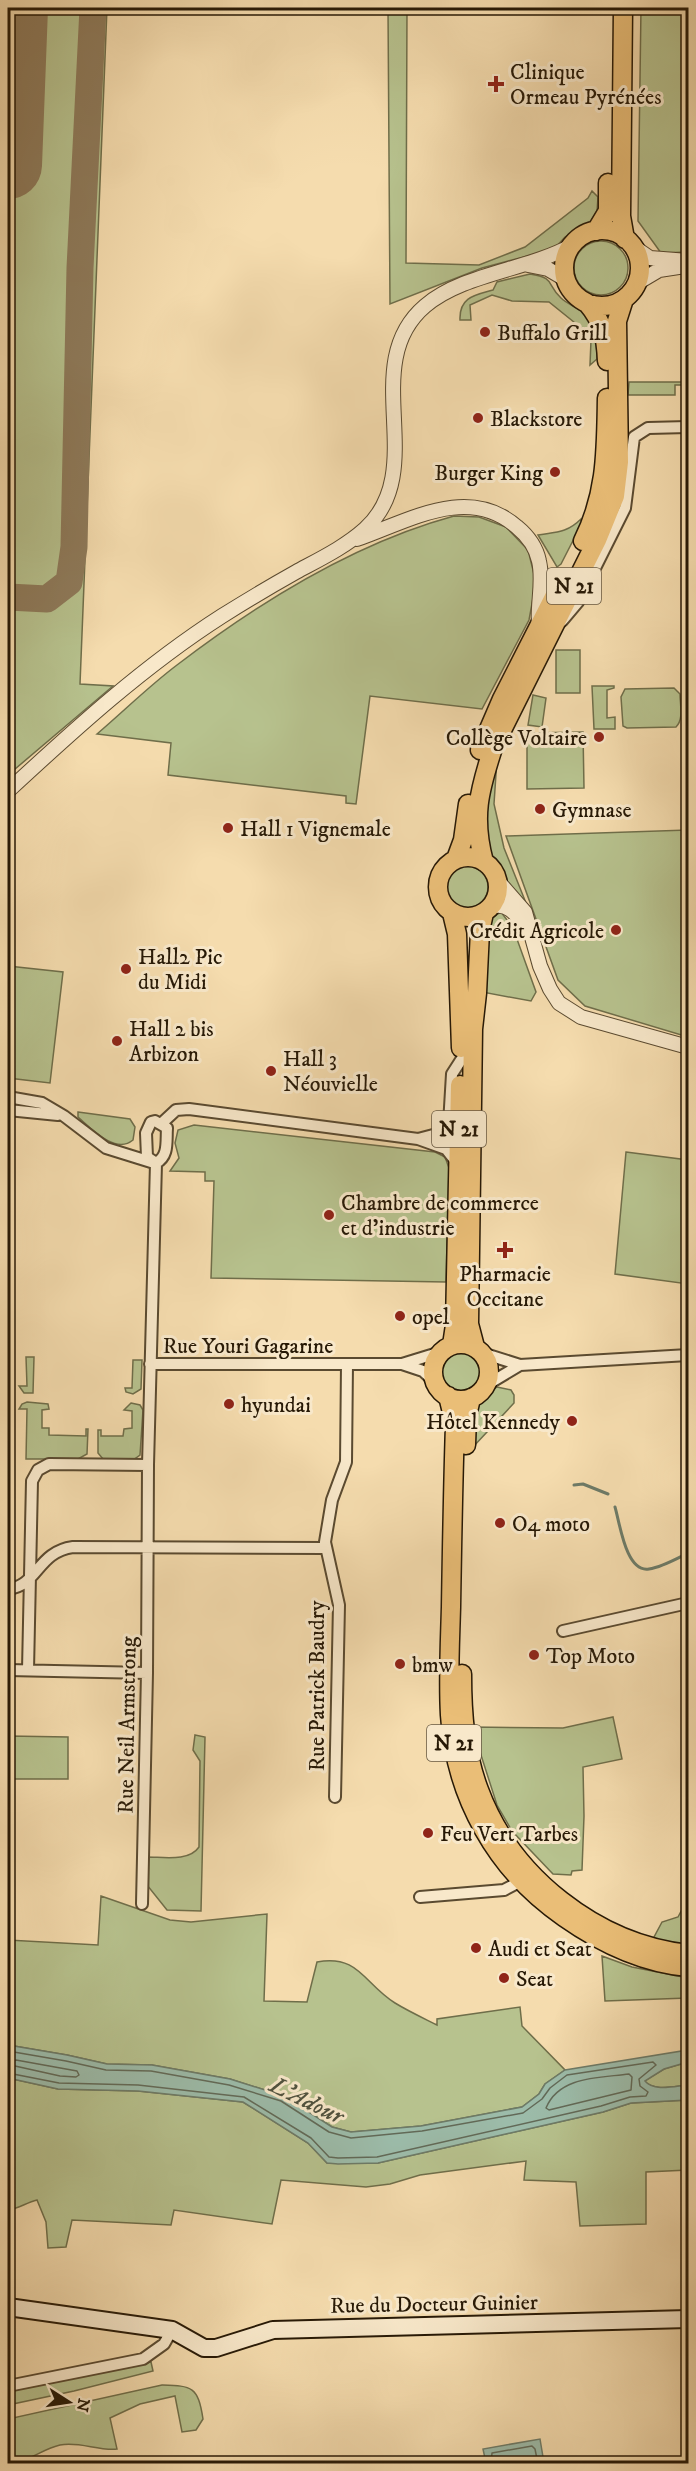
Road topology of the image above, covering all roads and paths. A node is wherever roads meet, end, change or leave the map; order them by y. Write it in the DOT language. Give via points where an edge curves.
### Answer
graph roads {
  1 [pos="610,8"];
  2 [pos="622,8"];
  3 [pos="596,231"];
  4 [pos="629,243"];
  5 [pos="571,246"];
  6 [pos="688,261"];
  7 [pos="526,264"];
  8 [pos="688,266"];
  9 [pos="565,279"];
  10 [pos="637,283"];
  11 [pos="624,299"];
  12 [pos="586,303"];
  13 [pos="688,427"];
  14 [pos="349,542"];
  15 [pos="546,627"];
  16 [pos="8,791"];
  17 [pos="456,860"];
  18 [pos="484,862"];
  19 [pos="497,880"];
  20 [pos="488,910"];
  21 [pos="452,913"];
  22 [pos="529,932"];
  23 [pos="688,1047"];
  24 [pos="460,1060"];
  25 [pos="8,1097"];
  26 [pos="8,1110"];
  27 [pos="64,1116"];
  28 [pos="162,1123"];
  29 [pos="145,1137"];
  30 [pos="418,1139"];
  31 [pos="124,1152"];
  32 [pos="154,1163"];
  33 [pos="458,1165"];
  34 [pos="447,1348"];
  35 [pos="479,1350"];
  36 [pos="688,1355"];
  37 [pos="150,1364"];
  38 [pos="347,1364"];
  39 [pos="402,1364"];
  40 [pos="520,1365"];
  41 [pos="442,1390"];
  42 [pos="478,1392"];
  43 [pos="148,1465"];
  44 [pos="148,1547"];
  45 [pos="325,1548"];
  46 [pos="31,1577"];
  47 [pos="8,1589"];
  48 [pos="688,1603"];
  49 [pos="563,1630"];
  50 [pos="8,1670"];
  51 [pos="28,1670"];
  52 [pos="147,1673"];
  53 [pos="335,1797"];
  54 [pos="521,1881"];
  55 [pos="420,1897"];
  56 [pos="142,1904"];
  57 [pos="688,1954"];
  58 [pos="688,1967"];
  59 [pos="8,2307"];
  60 [pos="688,2319"];
  61 [pos="179,2333"];
  62 [pos="8,2386"];
  1 -- 3 [label="main road" via="609,203"];
  2 -- 4 [label="main road" via="621,216"];
  3 -- 4 [label="main road" via="606,231"];
  3 -- 5 [label="main road"];
  4 -- 6 [label="street" via="650,258"];
  4 -- 10 [label="main road" via="639,262"];
  5 -- 7 [label="street"];
  5 -- 9 [label="main road" via="566,256"];
  7 -- 9 [label="street" via="548,269"];
  7 -- 14 [label="street" via="442,294 426,305 405,329 393,361 391,489 367,527"];
  8 -- 10 [label="street" via="659,270"];
  9 -- 12 [label="main road"];
  10 -- 11 [label="main road"];
  11 -- 12 [label="main road" via="599,306"];
  11 -- 15 [label="main road, N 21" via="617,321 619,452 615,496 597,540"];
  12 -- 15 [label="main road, N 21" via="597,315 606,340 605,476 590,526"];
  13 -- 15 [label="street" via="648,428 634,437 625,508 578,602 568,616"];
  14 -- 15 [label="street" via="453,506 483,507 509,520 531,541 541,579 538,613"];
  14 -- 16 [label="street" via="258,594 174,650 110,698"];
  15 -- 17 [label="main road, N 21" via="482,744 471,779 463,840"];
  15 -- 18 [label="main road, N 21" via="483,780 477,818"];
  17 -- 18 [label="main road" via="476,858"];
  17 -- 21 [label="main road" via="438,881 440,900"];
  18 -- 19 [label="main road"];
  19 -- 20 [label="main road" via="496,896"];
  19 -- 22 [label="street" via="521,906"];
  20 -- 21 [label="main road" via="471,918"];
  20 -- 22 [label="street" via="500,906 514,911"];
  20 -- 35 [label="main road, N 21" via="480,931 473,1029 469,1324"];
  21 -- 24 [label="main road, N 21" via="457,934"];
  22 -- 23 [label="street" via="550,989 568,1010"];
  24 -- 30 [label="street" via="452,1074 448,1124 437,1134"];
  24 -- 33 [label="main road, N 21"];
  25 -- 27 [label="street" via="42,1103"];
  26 -- 27 [label="street"];
  27 -- 31 [label="street" via="106,1148"];
  28 -- 29 [label="street" via="151,1122"];
  28 -- 30 [label="street" via="176,1110 189,1109"];
  28 -- 32 [label="street" via="167,1128 165,1155"];
  29 -- 31 [label="street"];
  29 -- 32 [label="street" via="147,1157"];
  30 -- 33 [label="street" via="446,1149"];
  31 -- 32 [label="street"];
  32 -- 37 [label="street, Rue Youri Gagarine"];
  33 -- 34 [label="main road, N 21" via="455,1325"];
  34 -- 35 [label="main road" via="468,1344"];
  34 -- 39 [label="street, Rue Youri Gagarine"];
  34 -- 41 [label="main road" via="435,1361 434,1374"];
  35 -- 40 [label="street"];
  35 -- 42 [label="main road" via="489,1368"];
  36 -- 40 [label="street"];
  37 -- 38 [label="street, Rue Youri Gagarine"];
  37 -- 43 [label="street, Rue Neil Armstrong"];
  38 -- 39 [label="street, Rue Youri Gagarine"];
  38 -- 45 [label="street, Rue Patrick Baudry" via="346,1462 332,1500"];
  39 -- 41 [label="street, Rue Youri Gagarine" via="423,1371"];
  40 -- 42 [label="street"];
  41 -- 42 [label="main road" via="456,1399"];
  41 -- 54 [label="main road, N 21" via="454,1425 450,1689 454,1744 460,1774 478,1821"];
  42 -- 57 [label="main road, N 21" via="466,1431 462,1691 466,1740 480,1792 499,1831 548,1890 589,1920 634,1941"];
  43 -- 44 [label="street, Rue Neil Armstrong"];
  43 -- 46 [label="street" via="49,1464 38,1470 32,1481"];
  44 -- 45 [label="street"];
  44 -- 46 [label="street" via="63,1548 53,1552"];
  44 -- 52 [label="street, Rue Neil Armstrong"];
  45 -- 53 [label="street, Rue Patrick Baudry" via="339,1605"];
  46 -- 47 [label="street" via="17,1588"];
  46 -- 51 [label="street"];
  48 -- 49 [label="street"];
  50 -- 51 [label="street"];
  51 -- 52 [label="street"];
  52 -- 56 [label="street, Rue Neil Armstrong"];
  54 -- 55 [label="street" via="504,1890"];
  54 -- 58 [label="main road, N 21" via="542,1902 583,1931 630,1954"];
  59 -- 61 [label="main road, Rue du Docteur Guinier"];
  60 -- 61 [label="main road, Rue du Docteur Guinier" via="273,2330 216,2348 204,2348"];
  61 -- 62 [label="street" via="143,2359"];
}
